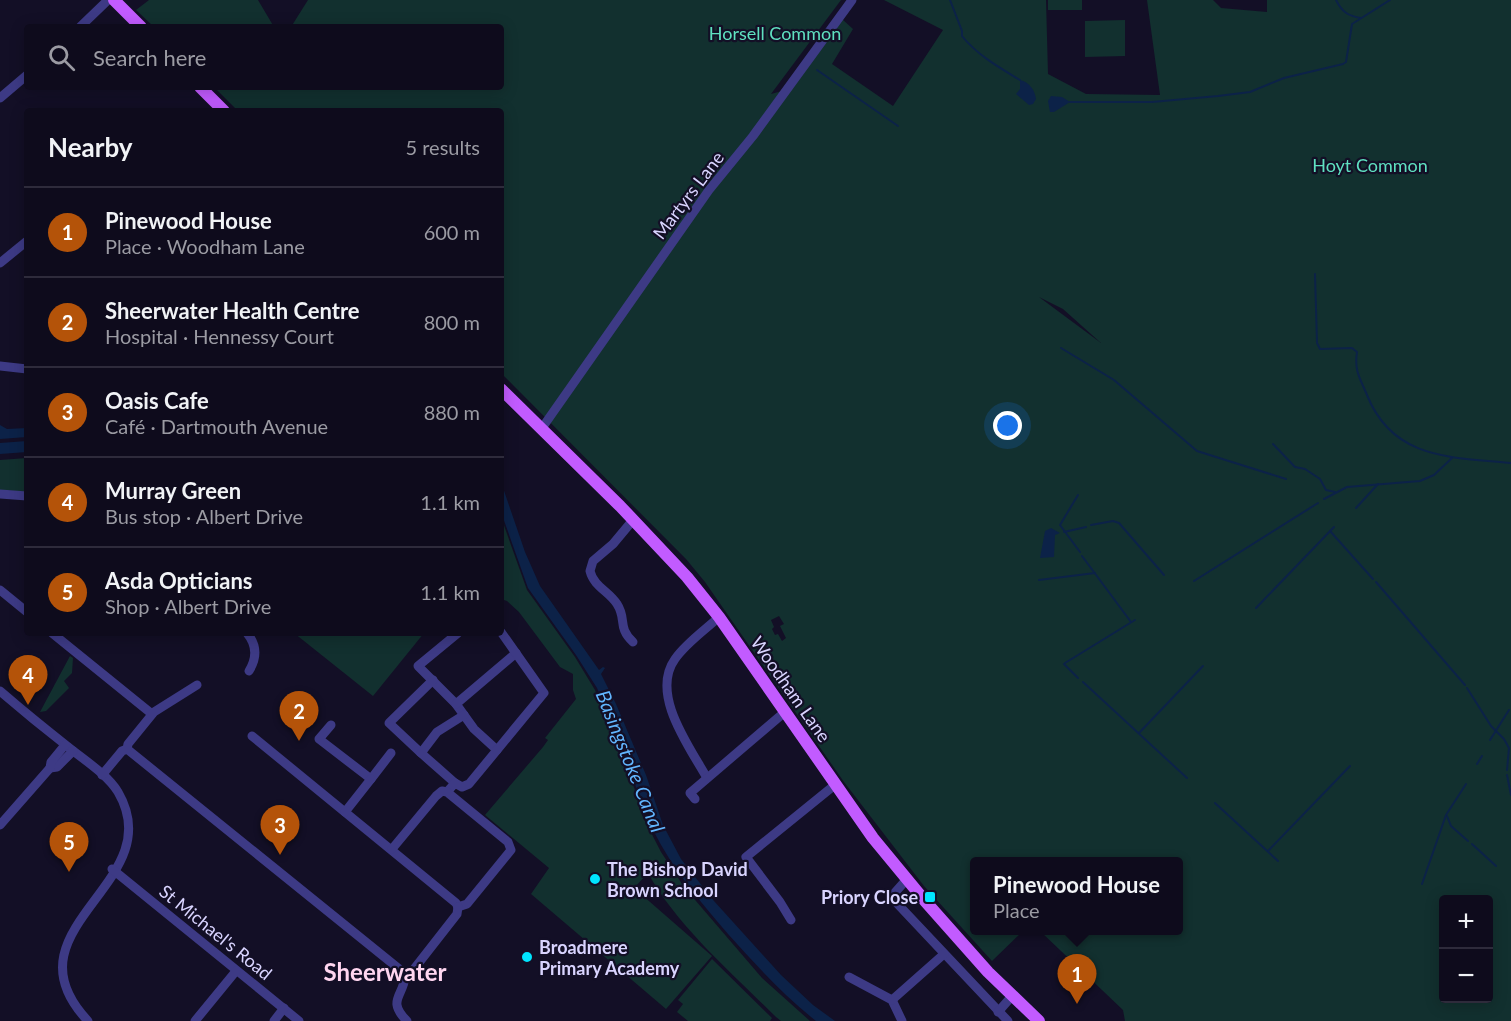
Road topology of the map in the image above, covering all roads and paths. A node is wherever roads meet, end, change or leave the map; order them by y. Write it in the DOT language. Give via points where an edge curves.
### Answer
graph roads {
  1 [pos="108,0"];
  2 [pos="114,0"];
  3 [pos="852,0"];
  4 [pos="83,24"];
  5 [pos="138,24"];
  6 [pos="24,78"];
  7 [pos="203,90"];
  8 [pos="0,98"];
  9 [pos="221,108"];
  10 [pos="24,243"];
  11 [pos="0,263"];
  12 [pos="0,366"];
  13 [pos="24,369"];
  14 [pos="504,392"];
  15 [pos="545,431"];
  16 [pos="0,494"];
  17 [pos="24,496"];
  18 [pos="633,520"];
  19 [pos="0,590"];
  20 [pos="24,608"];
  21 [pos="719,617"];
  22 [pos="56,636"];
  23 [pos="249,636"];
  24 [pos="454,636"];
  25 [pos="504,636"];
  26 [pos="633,642"];
  27 [pos="516,653"];
  28 [pos="249,671"];
  29 [pos="433,680"];
  30 [pos="197,685"];
  31 [pos="0,692"];
  32 [pos="456,704"];
  33 [pos="786,711"];
  34 [pos="153,713"];
  35 [pos="464,715"];
  36 [pos="331,725"];
  37 [pos="252,736"];
  38 [pos="69,748"];
  39 [pos="127,748"];
  40 [pos="497,750"];
  41 [pos="391,753"];
  42 [pos="421,753"];
  43 [pos="102,775"];
  44 [pos="706,778"];
  45 [pos="371,779"];
  46 [pos="455,783"];
  47 [pos="836,784"];
  48 [pos="447,792"];
  49 [pos="695,799"];
  50 [pos="345,812"];
  51 [pos="0,825"];
  52 [pos="392,849"];
  53 [pos="112,870"];
  54 [pos="907,879"];
  55 [pos="458,907"];
  56 [pos="791,920"];
  57 [pos="64,928"];
  58 [pos="56,949"];
  59 [pos="944,954"];
  60 [pos="236,971"];
  61 [pos="405,976"];
  62 [pos="849,977"];
  63 [pos="1012,996"];
  64 [pos="892,1000"];
  65 [pos="284,1008"];
  66 [pos="998,1012"];
  67 [pos="88,1021"];
  68 [pos="195,1021"];
  69 [pos="274,1021"];
  70 [pos="299,1021"];
  71 [pos="407,1021"];
  72 [pos="902,1021"];
  73 [pos="1008,1021"];
  74 [pos="1039,1021"];
  1 -- 4 [label="street"];
  2 -- 5 [label="main road"];
  3 -- 15 [label="street, Martyrs Lane" via="709,190 552,412"];
  6 -- 8 [label="street"];
  7 -- 9 [label="main road"];
  10 -- 11 [label="street"];
  12 -- 13 [label="street"];
  14 -- 15 [label="main road, Woodham Lane"];
  15 -- 18 [label="main road, Woodham Lane"];
  16 -- 17 [label="street"];
  18 -- 21 [label="main road, Woodham Lane"];
  18 -- 26 [label="street" via="593,561 590,571 595,582 620,607 625,634"];
  19 -- 20 [label="street"];
  21 -- 33 [label="main road, Woodham Lane"];
  21 -- 44 [label="street" via="679,654 666,683 680,729"];
  22 -- 34 [label="street"];
  23 -- 28 [label="street" via="255,652"];
  24 -- 29 [label="street" via="418,666"];
  25 -- 27 [label="street"];
  27 -- 32 [label="street"];
  27 -- 40 [label="street" via="543,693"];
  29 -- 32 [label="street"];
  29 -- 42 [label="street" via="389,723"];
  30 -- 34 [label="street"];
  31 -- 38 [label="street"];
  32 -- 35 [label="street"];
  33 -- 44 [label="street"];
  33 -- 47 [label="main road, Woodham Lane"];
  34 -- 39 [label="street"];
  35 -- 40 [label="street"];
  35 -- 42 [label="street" via="437,732"];
  36 -- 45 [label="street" via="319,739"];
  37 -- 50 [label="street"];
  38 -- 43 [label="street"];
  38 -- 51 [label="street" via="57,767 50,768"];
  39 -- 43 [label="street"];
  39 -- 61 [label="street"];
  40 -- 46 [label="street" via="467,787"];
  41 -- 45 [label="street"];
  42 -- 46 [label="street"];
  43 -- 53 [label="street" via="117,791 127,819 125,842"];
  44 -- 49 [label="street" via="690,793"];
  45 -- 50 [label="street"];
  46 -- 48 [label="street"];
  47 -- 54 [label="main road, Woodham Lane"];
  47 -- 56 [label="street" via="746,857"];
  48 -- 52 [label="street" via="439,792"];
  48 -- 55 [label="street" via="508,842 511,849 467,904"];
  50 -- 52 [label="street"];
  52 -- 55 [label="street"];
  53 -- 57 [label="street"];
  53 -- 60 [label="street, St Michael's Road"];
  54 -- 59 [label="street" via="891,897"];
  54 -- 63 [label="main road, Woodham Lane"];
  55 -- 61 [label="street" via="457,914"];
  58 -- 67 [label="street" via="55,972 60,988"];
  59 -- 64 [label="street"];
  59 -- 66 [label="street"];
  60 -- 65 [label="street, St Michael's Road"];
  60 -- 68 [label="street"];
  61 -- 71 [label="street" via="397,997 400,1014"];
  62 -- 64 [label="street"];
  63 -- 66 [label="street"];
  63 -- 74 [label="main road, Woodham Lane"];
  64 -- 72 [label="street"];
  65 -- 69 [label="street"];
  65 -- 70 [label="street, St Michael's Road"];
  66 -- 73 [label="street"];
}
